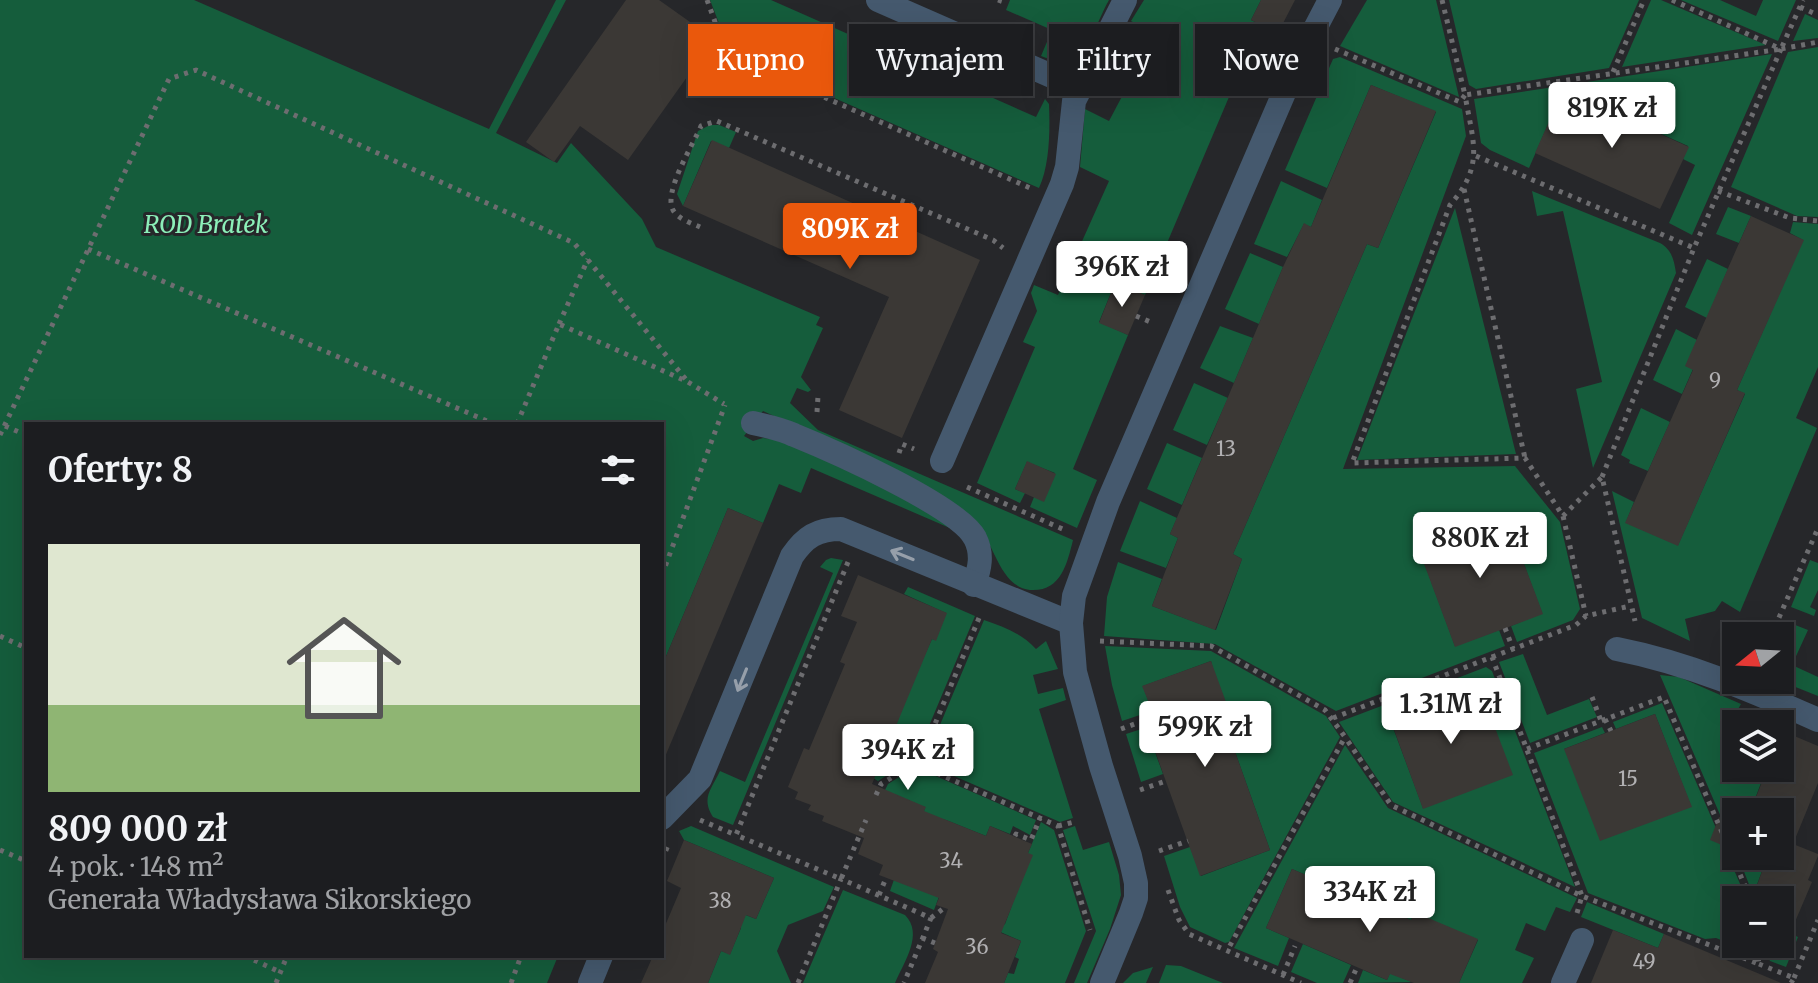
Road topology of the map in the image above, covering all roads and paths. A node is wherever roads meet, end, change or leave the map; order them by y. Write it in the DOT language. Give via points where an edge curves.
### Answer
graph roads {
  1 [pos="707,0"];
  2 [pos="878,0"];
  3 [pos="998,0"];
  4 [pos="1005,0"];
  5 [pos="1125,0"];
  6 [pos="1330,0"];
  7 [pos="1442,0"];
  8 [pos="1644,0"];
  9 [pos="1672,0"];
  10 [pos="1802,3"];
  11 [pos="1818,15"];
  12 [pos="716,24"];
  13 [pos="1112,24"];
  14 [pos="1337,38"];
  15 [pos="1818,42"];
  16 [pos="1781,49"];
  17 [pos="1613,73"];
  18 [pos="1049,75"];
  19 [pos="1465,95"];
  20 [pos="822,96"];
  21 [pos="1076,96"];
  22 [pos="1476,156"];
  23 [pos="1464,188"];
  24 [pos="1038,191"];
  25 [pos="1718,191"];
  26 [pos="1818,221"];
  27 [pos="700,227"];
  28 [pos="1694,248"];
  29 [pos="88,249"];
  30 [pos="1008,257"];
  31 [pos="588,259"];
  32 [pos="1136,316"];
  33 [pos="559,324"];
  34 [pos="1162,326"];
  35 [pos="688,382"];
  36 [pos="724,404"];
  37 [pos="489,422"];
  38 [pos="518,422"];
  39 [pos="753,423"];
  40 [pos="5,426"];
  41 [pos="24,434"];
  42 [pos="0,435"];
  43 [pos="1525,458"];
  44 [pos="942,461"];
  45 [pos="1602,477"];
  46 [pos="978,492"];
  47 [pos="1563,516"];
  48 [pos="1818,528"];
  49 [pos="1092,542"];
  50 [pos="851,556"];
  51 [pos="664,569"];
  52 [pos="974,585"];
  53 [pos="1630,606"];
  54 [pos="981,612"];
  55 [pos="1586,616"];
  56 [pos="1777,622"];
  57 [pos="1071,623"];
  58 [pos="1100,627"];
  59 [pos="1505,628"];
  60 [pos="0,636"];
  61 [pos="1099,641"];
  62 [pos="24,647"];
  63 [pos="1513,649"];
  64 [pos="1617,649"];
  65 [pos="1100,652"];
  66 [pos="1647,655"];
  67 [pos="1492,657"];
  68 [pos="1425,683"];
  69 [pos="1592,697"];
  70 [pos="1431,700"];
  71 [pos="1115,715"];
  72 [pos="1154,717"];
  73 [pos="1333,718"];
  74 [pos="1603,720"];
  75 [pos="1818,720"];
  76 [pos="1120,729"];
  77 [pos="1611,731"];
  78 [pos="1345,737"];
  79 [pos="1123,742"];
  80 [pos="1527,749"];
  81 [pos="918,765"];
  82 [pos="1134,779"];
  83 [pos="1166,781"];
  84 [pos="876,795"];
  85 [pos="664,816"];
  86 [pos="1040,818"];
  87 [pos="866,820"];
  88 [pos="1074,822"];
  89 [pos="1058,826"];
  90 [pos="1015,836"];
  91 [pos="1188,841"];
  92 [pos="0,850"];
  93 [pos="24,860"];
  94 [pos="1160,865"];
  95 [pos="886,878"];
  96 [pos="1164,878"];
  97 [pos="841,879"];
  98 [pos="1745,886"];
  99 [pos="879,895"];
  100 [pos="1582,896"];
  101 [pos="944,908"];
  102 [pos="931,918"];
  103 [pos="1818,920"];
  104 [pos="922,938"];
  105 [pos="1582,940"];
  106 [pos="935,943"];
  107 [pos="1085,944"];
  108 [pos="1295,946"];
  109 [pos="1227,951"];
  110 [pos="249,958"];
  111 [pos="286,958"];
  112 [pos="520,958"];
  113 [pos="600,958"];
  114 [pos="1758,958"];
  115 [pos="1759,964"];
  116 [pos="1357,967"];
  117 [pos="280,972"];
  118 [pos="1283,975"];
  119 [pos="1792,980"];
  120 [pos="276,983"];
  121 [pos="511,983"];
  122 [pos="590,983"];
  123 [pos="798,983"];
  124 [pos="904,983"];
  125 [pos="1102,983"];
  126 [pos="1301,983"];
  127 [pos="1350,983"];
  128 [pos="1563,983"];
  1 -- 12 [label="path"];
  2 -- 18 [label="street"];
  3 -- 4 [label="path"];
  5 -- 13 [label="street"];
  6 -- 49 [label="street" via="1290,80"];
  7 -- 19 [label="path"];
  8 -- 17 [label="path"];
  9 -- 16 [label="path"];
  10 -- 11 [label="path"];
  10 -- 16 [label="path"];
  14 -- 19 [label="path" via="1332,48 1460,102"];
  15 -- 16 [label="path"];
  16 -- 17 [label="path"];
  16 -- 25 [label="path"];
  17 -- 19 [label="path"];
  19 -- 22 [label="path"];
  20 -- 24 [label="path"];
  21 -- 44 [label="street" via="1062,184"];
  22 -- 23 [label="path"];
  22 -- 28 [label="path"];
  23 -- 43 [label="path"];
  23 -- 43 [label="path" via="1450,205 1352,463"];
  25 -- 26 [label="path" via="1790,218"];
  25 -- 28 [label="path"];
  27 -- 30 [label="path" via="673,210 671,191 701,126 717,121 993,240"];
  28 -- 45 [label="path"];
  29 -- 31 [label="path" via="169,79 196,70 574,243"];
  29 -- 37 [label="path"];
  29 -- 40 [label="path"];
  31 -- 33 [label="path"];
  31 -- 35 [label="path"];
  32 -- 34 [label="path"];
  33 -- 35 [label="path"];
  33 -- 38 [label="path"];
  35 -- 36 [label="path"];
  36 -- 39 [label="path"];
  36 -- 51 [label="path"];
  39 -- 52 [label="street" via="792,433 949,511 969,528 979,548"];
  40 -- 41 [label="path"];
  40 -- 42 [label="path"];
  43 -- 47 [label="path"];
  45 -- 47 [label="path"];
  45 -- 53 [label="path"];
  46 -- 49 [label="path"];
  47 -- 55 [label="path"];
  48 -- 56 [label="path"];
  49 -- 57 [label="street"];
  50 -- 97 [label="path" via="736,835"];
  52 -- 57 [label="street"];
  52 -- 85 [label="street, one-way" via="841,529 807,536 792,556 700,779"];
  53 -- 55 [label="path"];
  53 -- 66 [label="path"];
  54 -- 81 [label="path"];
  55 -- 63 [label="path" via="1576,625"];
  57 -- 125 [label="street" via="1080,694 1136,883 1131,913"];
  58 -- 61 [label="path"];
  59 -- 63 [label="path"];
  60 -- 62 [label="path"];
  61 -- 65 [label="path"];
  61 -- 73 [label="path" via="1211,646"];
  63 -- 67 [label="path"];
  64 -- 66 [label="street"];
  66 -- 75 [label="street" via="1730,681"];
  67 -- 68 [label="path"];
  67 -- 80 [label="path"];
  68 -- 70 [label="path"];
  68 -- 73 [label="path"];
  69 -- 74 [label="path"];
  71 -- 76 [label="path"];
  72 -- 76 [label="path"];
  73 -- 78 [label="path"];
  74 -- 77 [label="path"];
  74 -- 80 [label="path"];
  74 -- 98 [label="path" via="1664,697"];
  76 -- 79 [label="path"];
  78 -- 100 [label="path" via="1391,805"];
  78 -- 109 [label="path"];
  80 -- 100 [label="path"];
  81 -- 84 [label="path" via="881,784"];
  81 -- 86 [label="path"];
  82 -- 83 [label="path" via="1138,791"];
  86 -- 89 [label="path"];
  86 -- 90 [label="path" via="1031,840"];
  87 -- 97 [label="path"];
  88 -- 89 [label="path"];
  89 -- 107 [label="path" via="1090,930"];
  91 -- 94 [label="path" via="1156,852"];
  92 -- 93 [label="path"];
  95 -- 99 [label="path"];
  96 -- 109 [label="path" via="1189,934"];
  97 -- 99 [label="path"];
  97 -- 123 [label="path"];
  99 -- 102 [label="path"];
  100 -- 115 [label="path"];
  101 -- 102 [label="path"];
  102 -- 104 [label="path"];
  103 -- 119 [label="path"];
  104 -- 106 [label="path"];
  104 -- 124 [label="path"];
  105 -- 128 [label="street"];
  108 -- 118 [label="path"];
  109 -- 118 [label="path"];
  110 -- 117 [label="path"];
  111 -- 117 [label="path"];
  112 -- 121 [label="path"];
  113 -- 122 [label="street"];
  114 -- 115 [label="path"];
  115 -- 119 [label="path"];
  116 -- 127 [label="path"];
  117 -- 120 [label="path"];
  118 -- 126 [label="path"];
}
